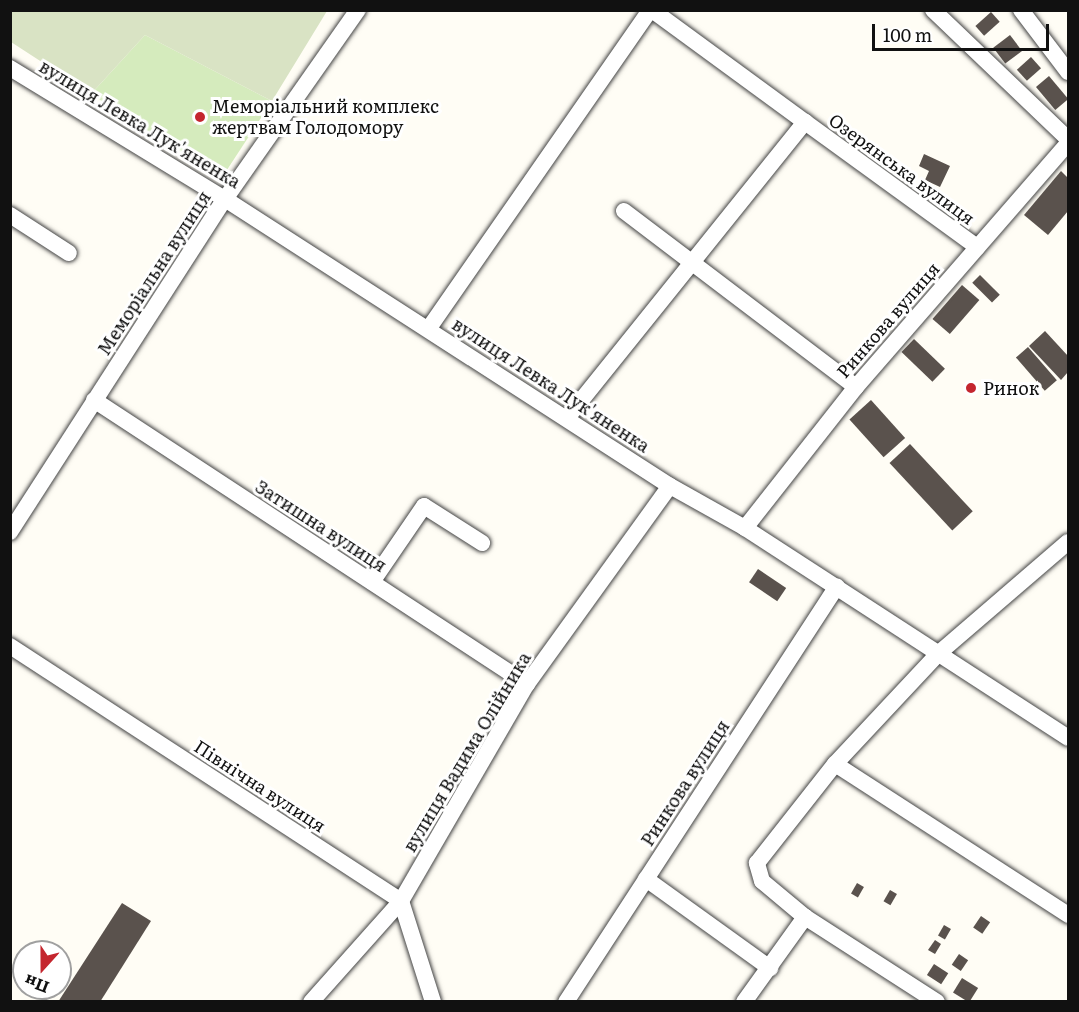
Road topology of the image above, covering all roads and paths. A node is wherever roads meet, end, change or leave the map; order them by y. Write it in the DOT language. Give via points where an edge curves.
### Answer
graph roads {
  1 [pos="358,10"];
  2 [pos="651,10"];
  3 [pos="933,10"];
  4 [pos="1021,10"];
  5 [pos="10,68"];
  6 [pos="1068,72"];
  7 [pos="805,122"];
  8 [pos="1068,141"];
  9 [pos="225,199"];
  10 [pos="624,210"];
  11 [pos="10,215"];
  12 [pos="976,248"];
  13 [pos="69,253"];
  14 [pos="693,264"];
  15 [pos="429,328"];
  16 [pos="856,387"];
  17 [pos="94,400"];
  18 [pos="567,418"];
  19 [pos="670,486"];
  20 [pos="745,528"];
  21 [pos="10,532"];
  22 [pos="1068,542"];
  23 [pos="482,543"];
  24 [pos="372,582"];
  25 [pos="837,586"];
  26 [pos="10,646"];
  27 [pos="939,653"];
  28 [pos="527,684"];
  29 [pos="1068,738"];
  30 [pos="835,764"];
  31 [pos="646,879"];
  32 [pos="401,902"];
  33 [pos="1068,915"];
  34 [pos="805,917"];
  35 [pos="770,968"];
  36 [pos="311,1002"];
  37 [pos="433,1002"];
  38 [pos="566,1002"];
  39 [pos="744,1002"];
  40 [pos="937,1002"];
  1 -- 9 [label="street, Меморіальна вулиця"];
  2 -- 7 [label="street, Озерянська вулиця"];
  2 -- 15 [label="street"];
  3 -- 8 [label="street"];
  4 -- 6 [label="street"];
  5 -- 9 [label="street, вулиця Левка Лук'яненка"];
  7 -- 12 [label="street, Озерянська вулиця"];
  7 -- 14 [label="street, Озерянська вулиця"];
  8 -- 12 [label="street, Ринкова вулиця"];
  9 -- 15 [label="street, вулиця Левка Лук'яненка"];
  9 -- 17 [label="street, Меморіальна вулиця"];
  10 -- 14 [label="street"];
  11 -- 13 [label="street"];
  12 -- 16 [label="street, Ринкова вулиця"];
  14 -- 16 [label="street"];
  14 -- 18 [label="street, Озерянська вулиця"];
  15 -- 18 [label="street, вулиця Левка Лук'яненка"];
  16 -- 20 [label="street, Ринкова вулиця"];
  17 -- 21 [label="street, Меморіальна вулиця"];
  17 -- 24 [label="street, Затишна вулиця"];
  18 -- 19 [label="street, вулиця Левка Лук'яненка"];
  19 -- 20 [label="street, вулиця Левка Лук'яненка"];
  19 -- 28 [label="street, вулиця Вадима Олійника"];
  20 -- 25 [label="street, вулиця Левка Лук'яненка"];
  22 -- 27 [label="street"];
  23 -- 24 [label="street" via="424,506"];
  24 -- 28 [label="street, Затишна вулиця"];
  25 -- 27 [label="street, вулиця Левка Лук'яненка"];
  25 -- 31 [label="street, Ринкова вулиця"];
  26 -- 32 [label="street, Північна вулиця"];
  27 -- 29 [label="street, вулиця Левка Лук'яненка"];
  27 -- 30 [label="street"];
  28 -- 32 [label="street, вулиця Вадима Олійника"];
  30 -- 33 [label="street"];
  30 -- 34 [label="street" via="757,863 762,881"];
  31 -- 35 [label="street"];
  31 -- 38 [label="street, Ринкова вулиця"];
  32 -- 36 [label="street, вулиця Вадима Олійника"];
  32 -- 37 [label="street"];
  34 -- 35 [label="street"];
  34 -- 40 [label="street"];
  35 -- 39 [label="street"];
}
